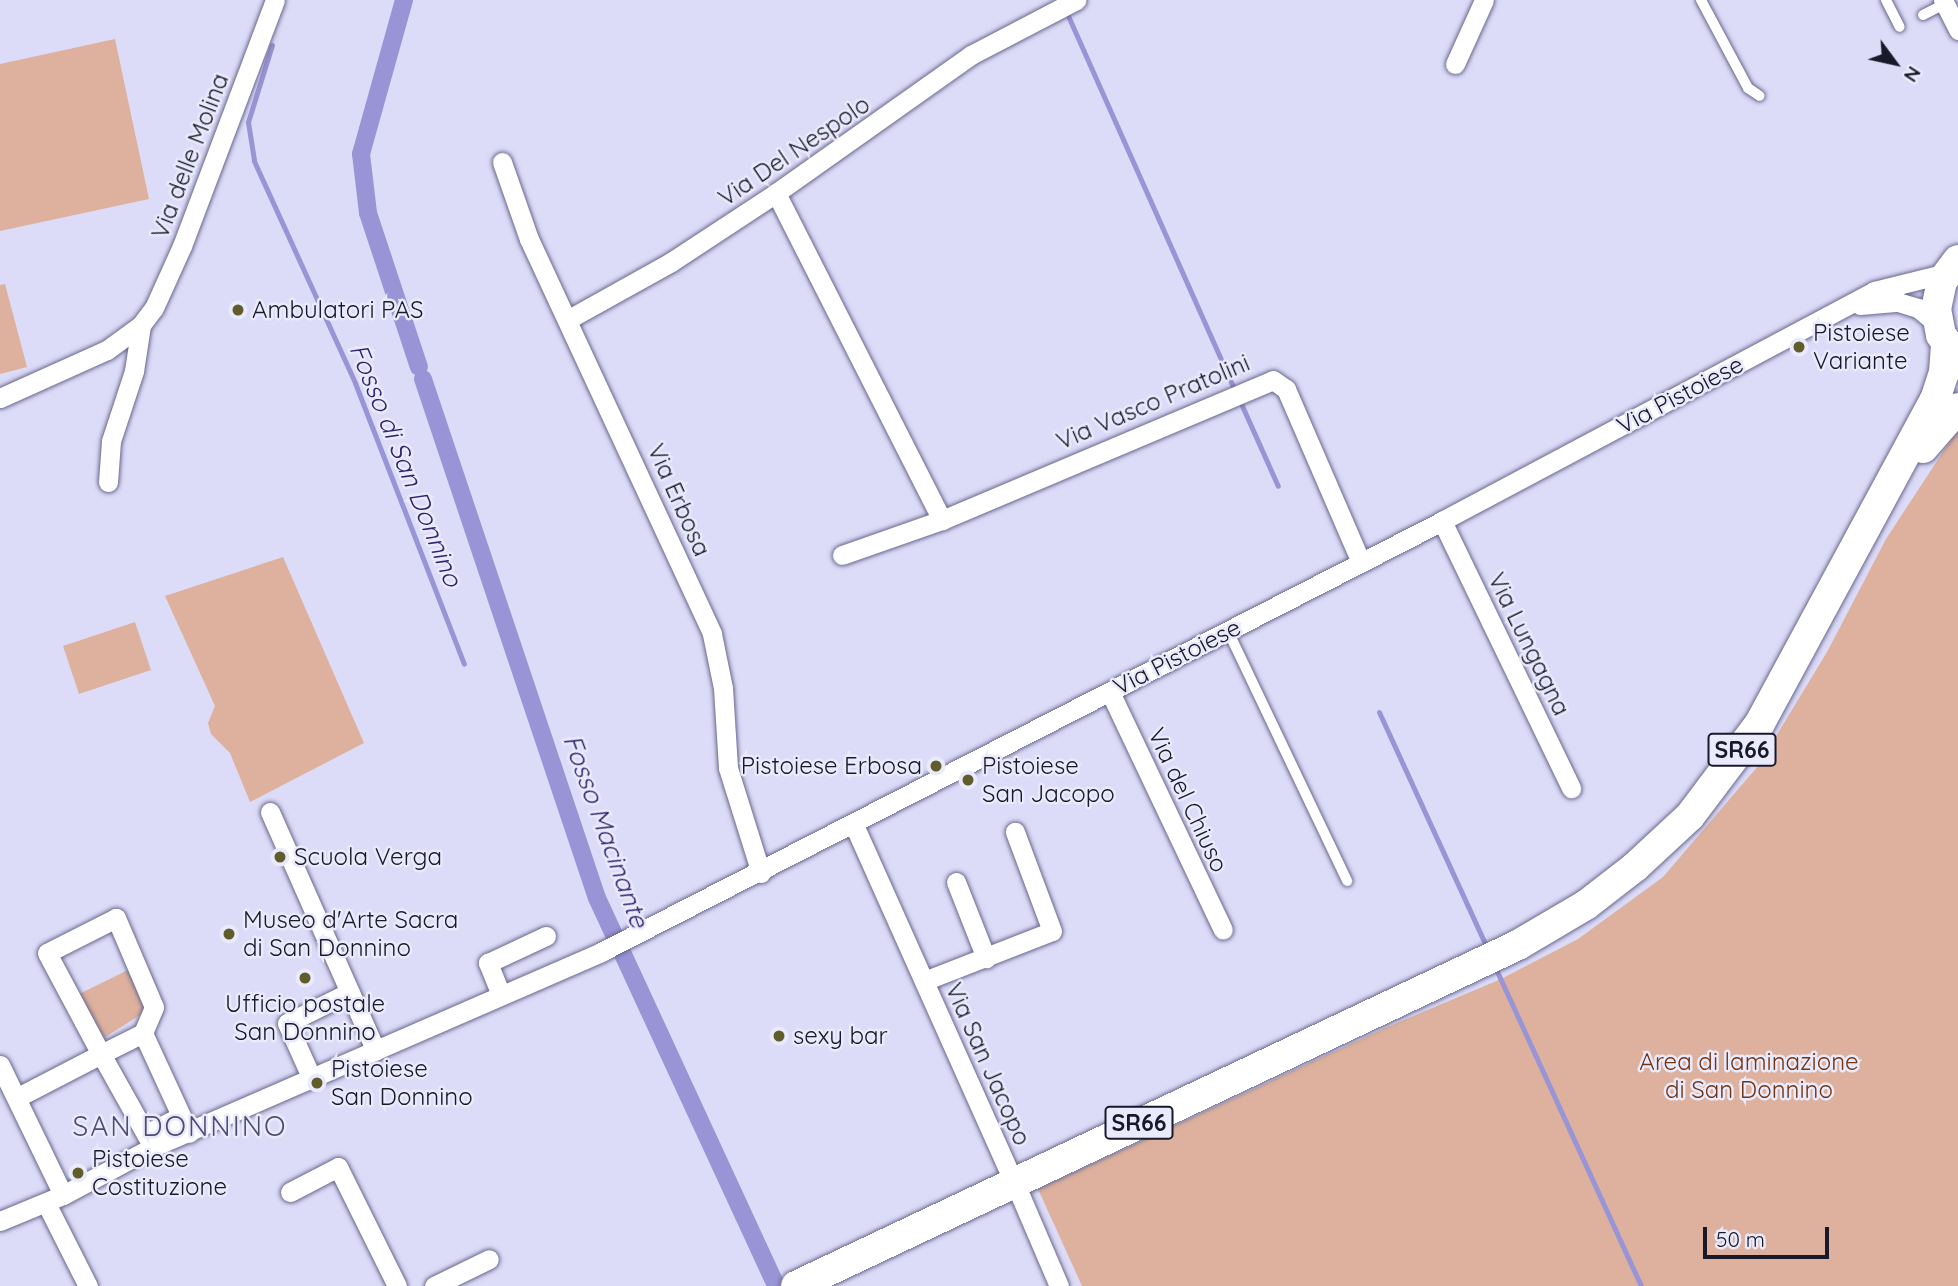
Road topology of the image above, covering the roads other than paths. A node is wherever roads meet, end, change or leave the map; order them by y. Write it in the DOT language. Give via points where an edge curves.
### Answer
graph roads {
  1 [pos="275,0"];
  2 [pos="1076,0"];
  3 [pos="1484,0"];
  4 [pos="1701,0"];
  5 [pos="1886,0"];
  6 [pos="1944,2"];
  7 [pos="1923,15"];
  8 [pos="1900,27"];
  9 [pos="1958,30"];
  10 [pos="1455,64"];
  11 [pos="1760,96"];
  12 [pos="502,162"];
  13 [pos="776,193"];
  14 [pos="1952,267"];
  15 [pos="1848,307"];
  16 [pos="567,320"];
  17 [pos="141,325"];
  18 [pos="1947,341"];
  19 [pos="0,398"];
  20 [pos="1958,408"];
  21 [pos="108,482"];
  22 [pos="1890,489"];
  23 [pos="942,520"];
  24 [pos="1442,521"];
  25 [pos="842,555"];
  26 [pos="1361,562"];
  27 [pos="1228,631"];
  28 [pos="1110,692"];
  29 [pos="1571,788"];
  30 [pos="270,812"];
  31 [pos="854,825"];
  32 [pos="1015,832"];
  33 [pos="761,873"];
  34 [pos="956,881"];
  35 [pos="1347,881"];
  36 [pos="1223,930"];
  37 [pos="546,936"];
  38 [pos="986,958"];
  39 [pos="924,981"];
  40 [pos="349,992"];
  41 [pos="501,995"];
  42 [pos="143,1033"];
  43 [pos="376,1051"];
  44 [pos="101,1054"];
  45 [pos="0,1065"];
  46 [pos="312,1079"];
  47 [pos="18,1097"];
  48 [pos="185,1125"];
  49 [pos="149,1140"];
  50 [pos="1007,1167"];
  51 [pos="290,1192"];
  52 [pos="1020,1195"];
  53 [pos="54,1199"];
  54 [pos="0,1221"];
  55 [pos="489,1259"];
  56 [pos="807,1280"];
  57 [pos="88,1286"];
  58 [pos="397,1286"];
  59 [pos="434,1286"];
  60 [pos="1059,1286"];
  1 -- 17 [label="street, Via delle Molina" via="182,246"];
  2 -- 13 [label="street, Via Del Nespolo" via="954,66"];
  3 -- 10 [label="street"];
  4 -- 11 [label="lane" via="1748,89"];
  5 -- 8 [label="lane"];
  6 -- 7 [label="lane"];
  6 -- 9 [label="street"];
  12 -- 16 [label="street, Via Erbosa" via="529,239"];
  13 -- 16 [label="street, Via Del Nespolo" via="670,262"];
  13 -- 23 [label="street"];
  14 -- 15 [label="street, Via Pistoiese" via="1883,287"];
  14 -- 18 [label="main road, Via Pistoiese / SR66" via="1937,297"];
  15 -- 18 [label="street, Via Pistoiese" via="1898,302 1917,308"];
  15 -- 24 [label="street, Via Pistoiese"];
  16 -- 33 [label="street, Via Erbosa" via="712,634 723,688 728,768"];
  17 -- 19 [label="street, Via delle Molina" via="107,350"];
  17 -- 21 [label="street, Via delle Molina" via="134,371 111,441"];
  18 -- 22 [label="main road, SR66" via="1943,380"];
  20 -- 22 [label="main road, SR66"];
  22 -- 56 [label="main road, SR66" via="1760,723 1711,791 1668,837 1613,884 1518,946"];
  23 -- 25 [label="street, Via Vasco Pratolini"];
  23 -- 26 [label="street, Via Vasco Pratolini" via="1268,379 1286,388"];
  24 -- 26 [label="street, Via Pistoiese"];
  24 -- 29 [label="street, Via Lungagna"];
  26 -- 27 [label="street, Via Pistoiese"];
  27 -- 28 [label="street, Via Pistoiese"];
  27 -- 35 [label="lane"];
  28 -- 31 [label="street, Via Pistoiese"];
  28 -- 36 [label="street, Via del Chiuso"];
  30 -- 40 [label="street"];
  31 -- 33 [label="street, Via Pistoiese"];
  31 -- 39 [label="street, Via San Jacopo"];
  32 -- 38 [label="street, Via San Jacopo" via="1052,932"];
  33 -- 41 [label="street, Via Pistoiese" via="601,952"];
  34 -- 38 [label="street, Via San Jacopo"];
  37 -- 41 [label="street" via="488,963"];
  38 -- 39 [label="street, Via San Jacopo"];
  39 -- 50 [label="street, Via San Jacopo"];
  40 -- 43 [label="street"];
  40 -- 46 [label="street" via="287,1023"];
  41 -- 43 [label="street, Via Pistoiese"];
  42 -- 44 [label="street"];
  42 -- 44 [label="street" via="153,1007 116,918 47,953"];
  42 -- 48 [label="street"];
  43 -- 46 [label="street, Via Pistoiese"];
  44 -- 47 [label="street"];
  44 -- 49 [label="street"];
  45 -- 47 [label="street"];
  46 -- 48 [label="street, Via Pistoiese"];
  47 -- 53 [label="street"];
  48 -- 49 [label="street, Via Pistoiese"];
  49 -- 53 [label="street, Via Pistoiese"];
  51 -- 58 [label="street" via="338,1167"];
  52 -- 60 [label="street"];
  53 -- 54 [label="street, Via Pistoiese"];
  53 -- 57 [label="street"];
  55 -- 59 [label="street"];
}
